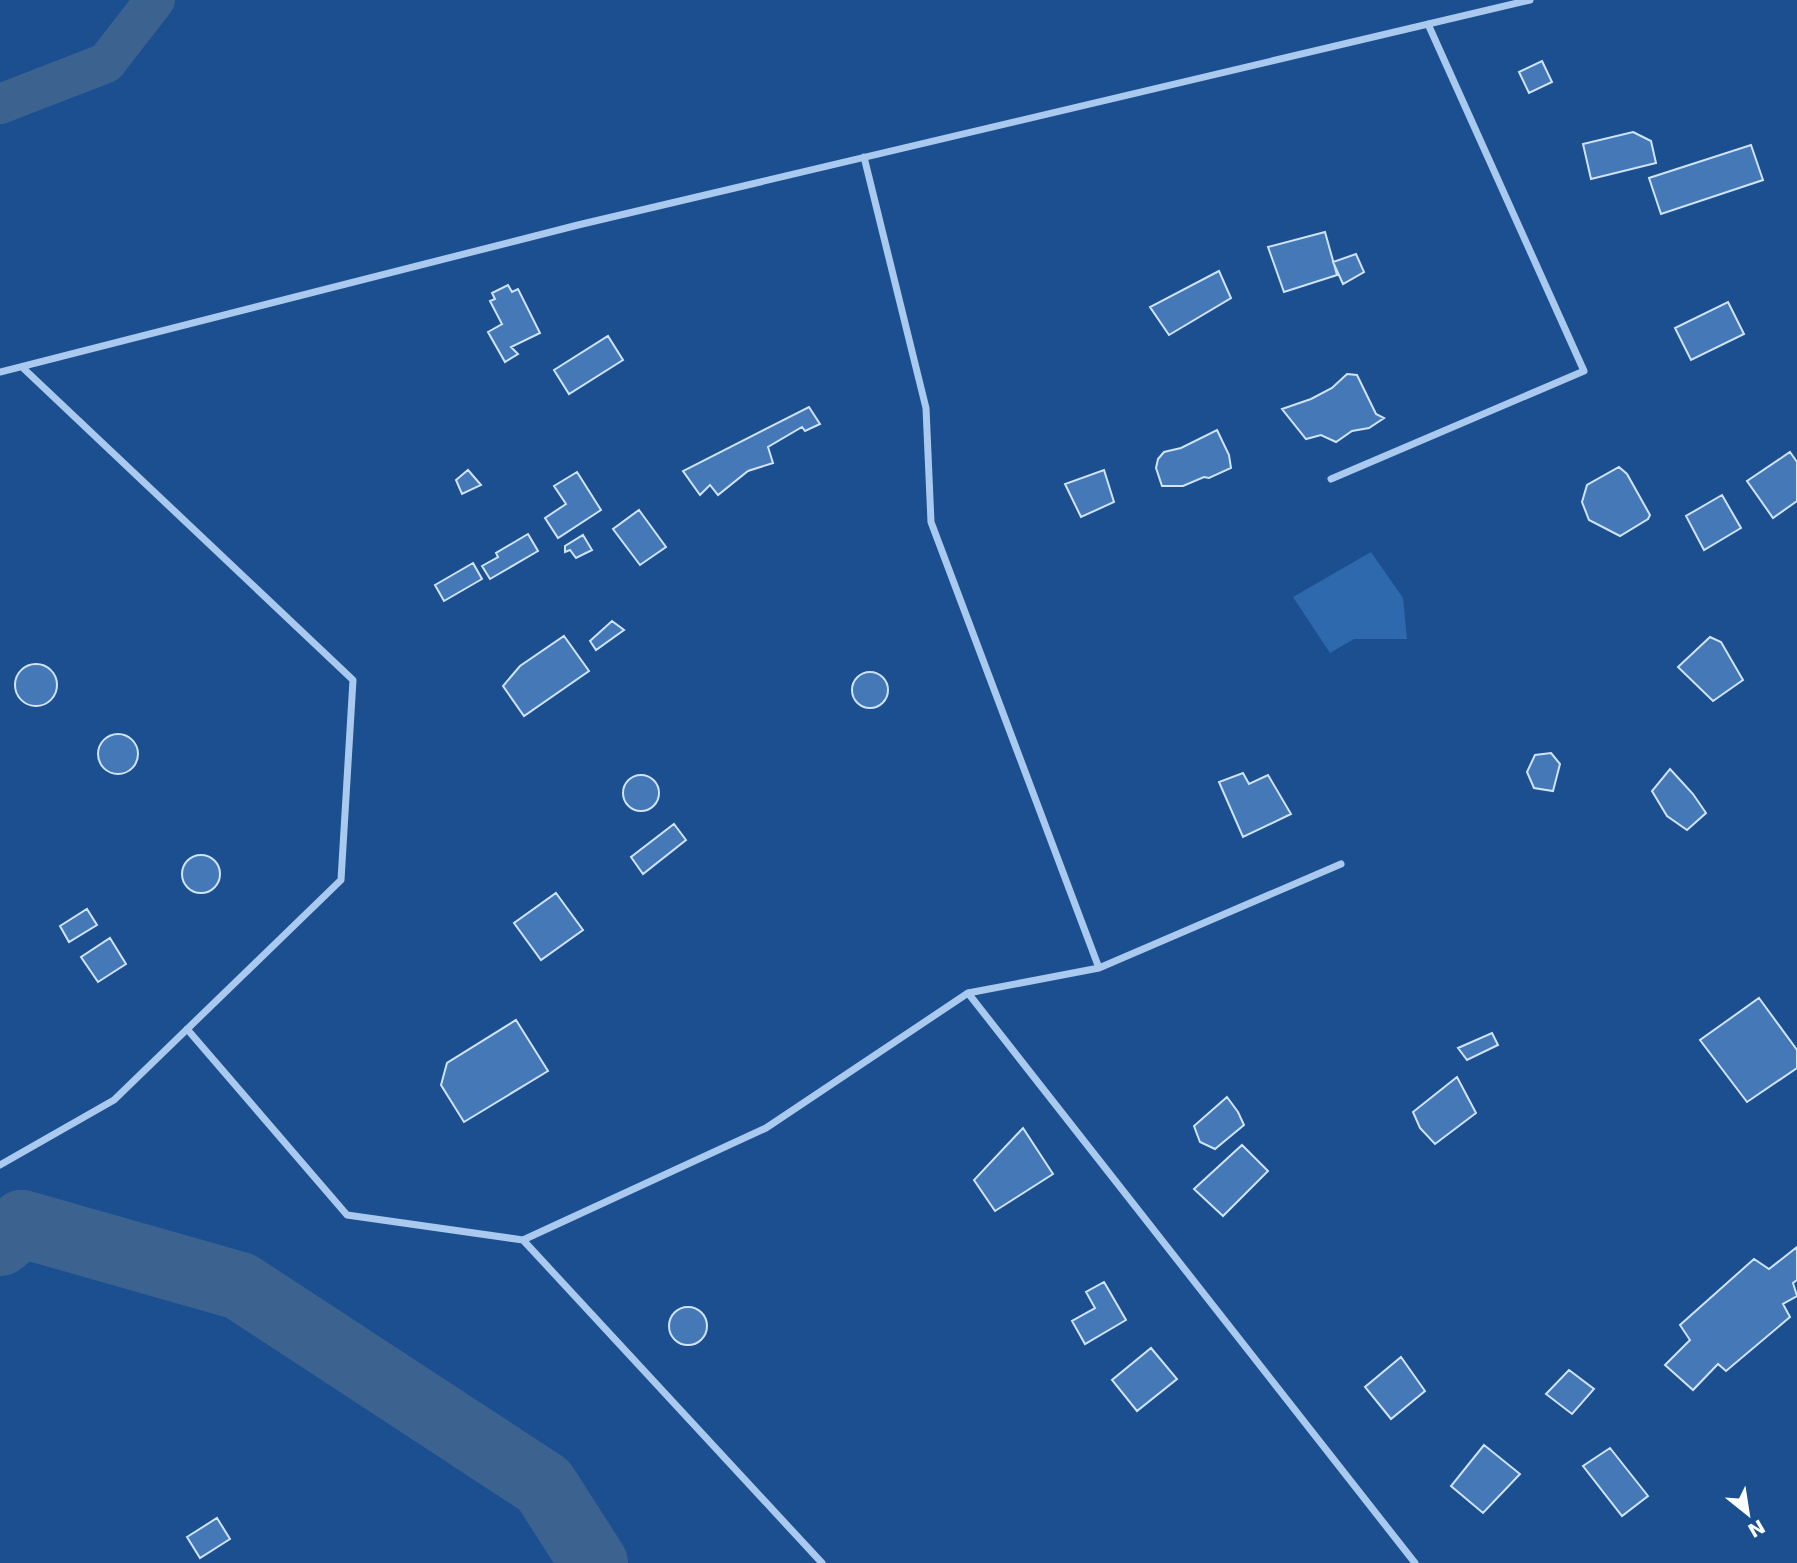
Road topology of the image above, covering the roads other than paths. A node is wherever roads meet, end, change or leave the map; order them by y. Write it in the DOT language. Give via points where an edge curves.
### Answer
graph roads {
  1 [pos="1530,0"];
  2 [pos="1428,24"];
  3 [pos="864,157"];
  4 [pos="22,367"];
  5 [pos="0,372"];
  6 [pos="1331,479"];
  7 [pos="1341,864"];
  8 [pos="1099,968"];
  9 [pos="968,993"];
  10 [pos="187,1029"];
  11 [pos="0,1165"];
  12 [pos="523,1240"];
  13 [pos="822,1563"];
  14 [pos="1415,1563"];
  1 -- 2 [label="street"];
  2 -- 3 [label="street"];
  2 -- 6 [label="street" via="1584,371"];
  3 -- 4 [label="street"];
  3 -- 8 [label="street" via="926,408 931,522"];
  4 -- 5 [label="street"];
  4 -- 10 [label="street" via="353,680 341,880"];
  7 -- 8 [label="street"];
  8 -- 9 [label="street"];
  9 -- 12 [label="street" via="766,1128"];
  9 -- 14 [label="street"];
  10 -- 11 [label="street" via="114,1100"];
  10 -- 12 [label="street" via="348,1214"];
  12 -- 13 [label="street"];
}
